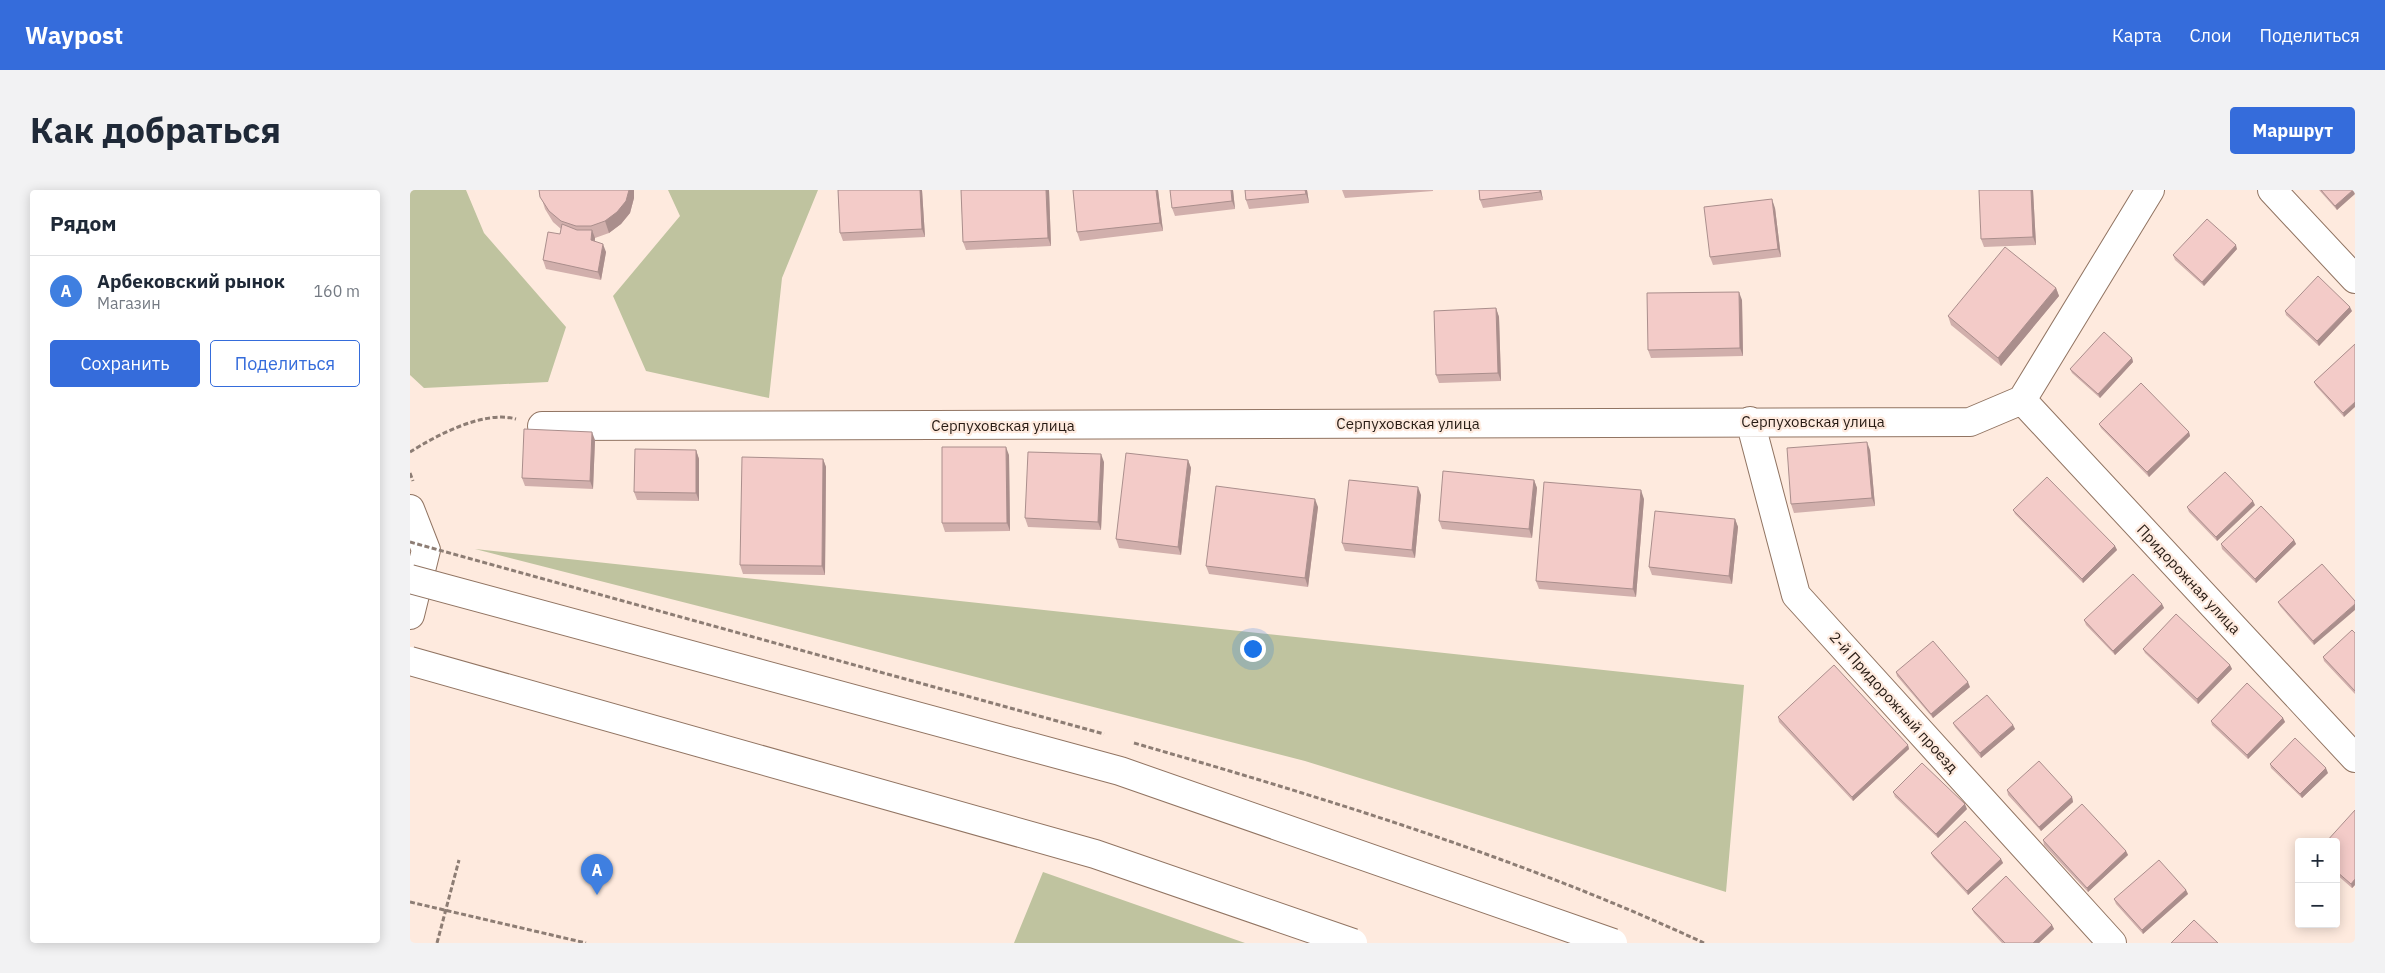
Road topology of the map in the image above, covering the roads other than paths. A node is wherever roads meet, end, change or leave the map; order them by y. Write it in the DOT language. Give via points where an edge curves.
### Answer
graph roads {
  1 [pos="2150,190"];
  2 [pos="2272,190"];
  3 [pos="2355,279"];
  4 [pos="2022,400"];
  5 [pos="1750,421"];
  6 [pos="542,426"];
  7 [pos="410,509"];
  8 [pos="410,579"];
  9 [pos="410,615"];
  10 [pos="410,661"];
  11 [pos="2355,758"];
  12 [pos="1353,943"];
  13 [pos="1613,943"];
  14 [pos="2112,943"];
  1 -- 4 [label="street"];
  2 -- 3 [label="street"];
  4 -- 5 [label="street, Серпуховская улица" via="1970,422"];
  4 -- 11 [label="street, Придорожная улица"];
  5 -- 6 [label="street, Серпуховская улица"];
  5 -- 14 [label="street, 2-й Придорожный проезд" via="1796,594"];
  7 -- 9 [label="street" via="426,550"];
  8 -- 13 [label="street, bridge" via="1120,771"];
  10 -- 12 [label="street, bridge" via="1095,854"];
}
